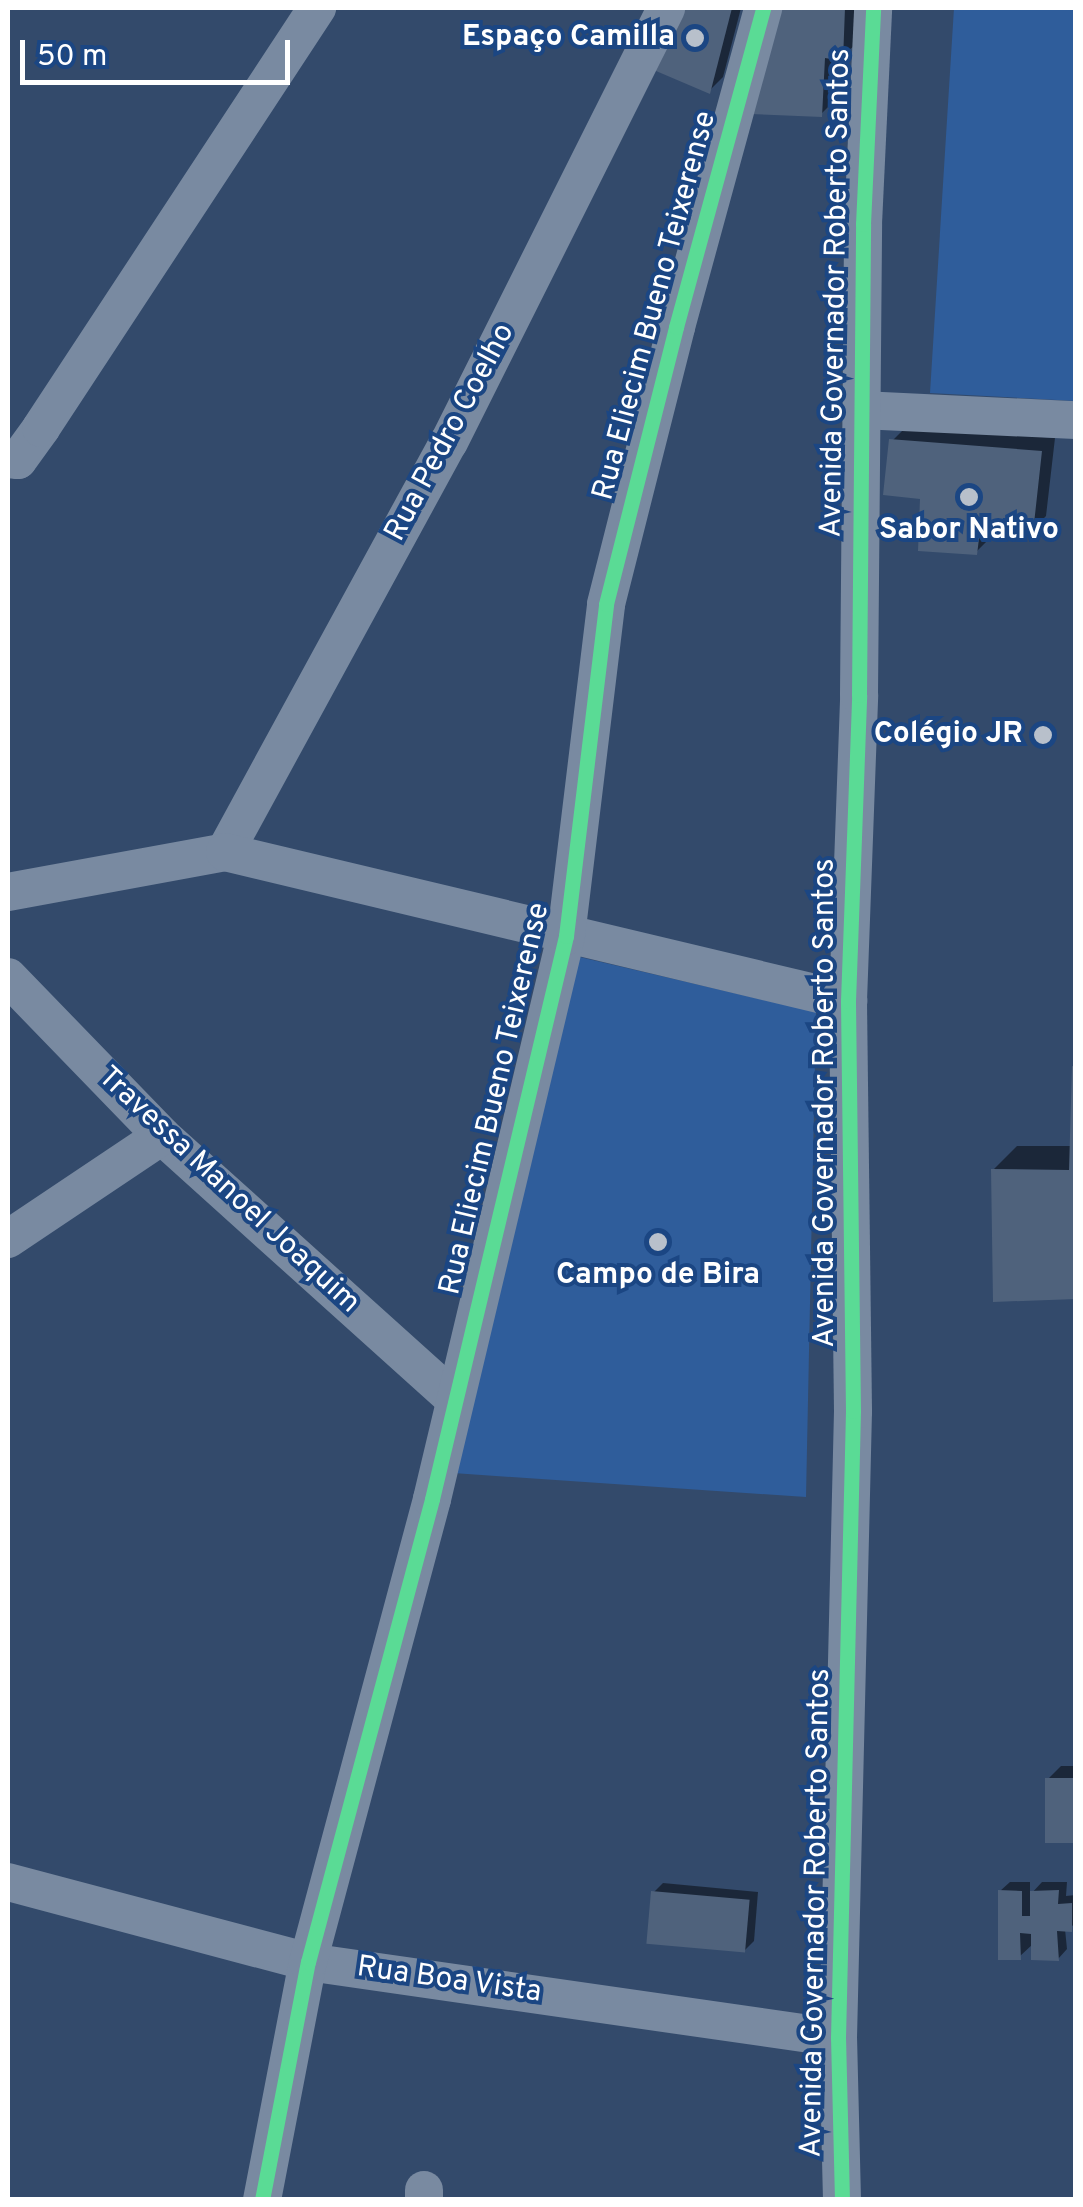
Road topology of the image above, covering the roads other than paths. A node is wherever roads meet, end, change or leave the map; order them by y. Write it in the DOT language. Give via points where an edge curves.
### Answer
graph roads {
  1 [pos="317,8"];
  2 [pos="666,8"];
  3 [pos="763,8"];
  4 [pos="873,8"];
  5 [pos="861,410"];
  6 [pos="1076,420"];
  7 [pos="11,464"];
  8 [pos="225,852"];
  9 [pos="8,892"];
  10 [pos="566,936"];
  11 [pos="8,977"];
  12 [pos="848,1000"];
  13 [pos="162,1136"];
  14 [pos="8,1240"];
  15 [pos="454,1400"];
  16 [pos="8,1882"];
  17 [pos="308,1962"];
  18 [pos="838,2038"];
  19 [pos="262,2200"];
  20 [pos="842,2200"];
  1 -- 7 [label="street"];
  2 -- 8 [label="street, Rua Pedro Coelho" via="449,442"];
  3 -- 10 [label="street, Rua Eliecim Bueno Teixerense" via="606,604"];
  4 -- 5 [label="street, Avenida Governador Roberto Santos"];
  5 -- 6 [label="street"];
  5 -- 12 [label="street, Avenida Governador Roberto Santos"];
  8 -- 9 [label="street"];
  8 -- 10 [label="street"];
  10 -- 12 [label="street"];
  10 -- 15 [label="street, Rua Eliecim Bueno Teixerense"];
  11 -- 13 [label="street, Travessa Manoel Joaquim"];
  12 -- 18 [label="street, Avenida Governador Roberto Santos" via="853,1411"];
  13 -- 14 [label="street"];
  13 -- 15 [label="street, Travessa Manoel Joaquim"];
  15 -- 17 [label="street, Rua Eliecim Bueno Teixerense"];
  16 -- 17 [label="street, Rua Boa Vista"];
  17 -- 18 [label="street, Rua Boa Vista"];
  17 -- 19 [label="street, Rua Eliecim Bueno Teixerense"];
  18 -- 20 [label="street, Avenida Governador Roberto Santos"];
}
